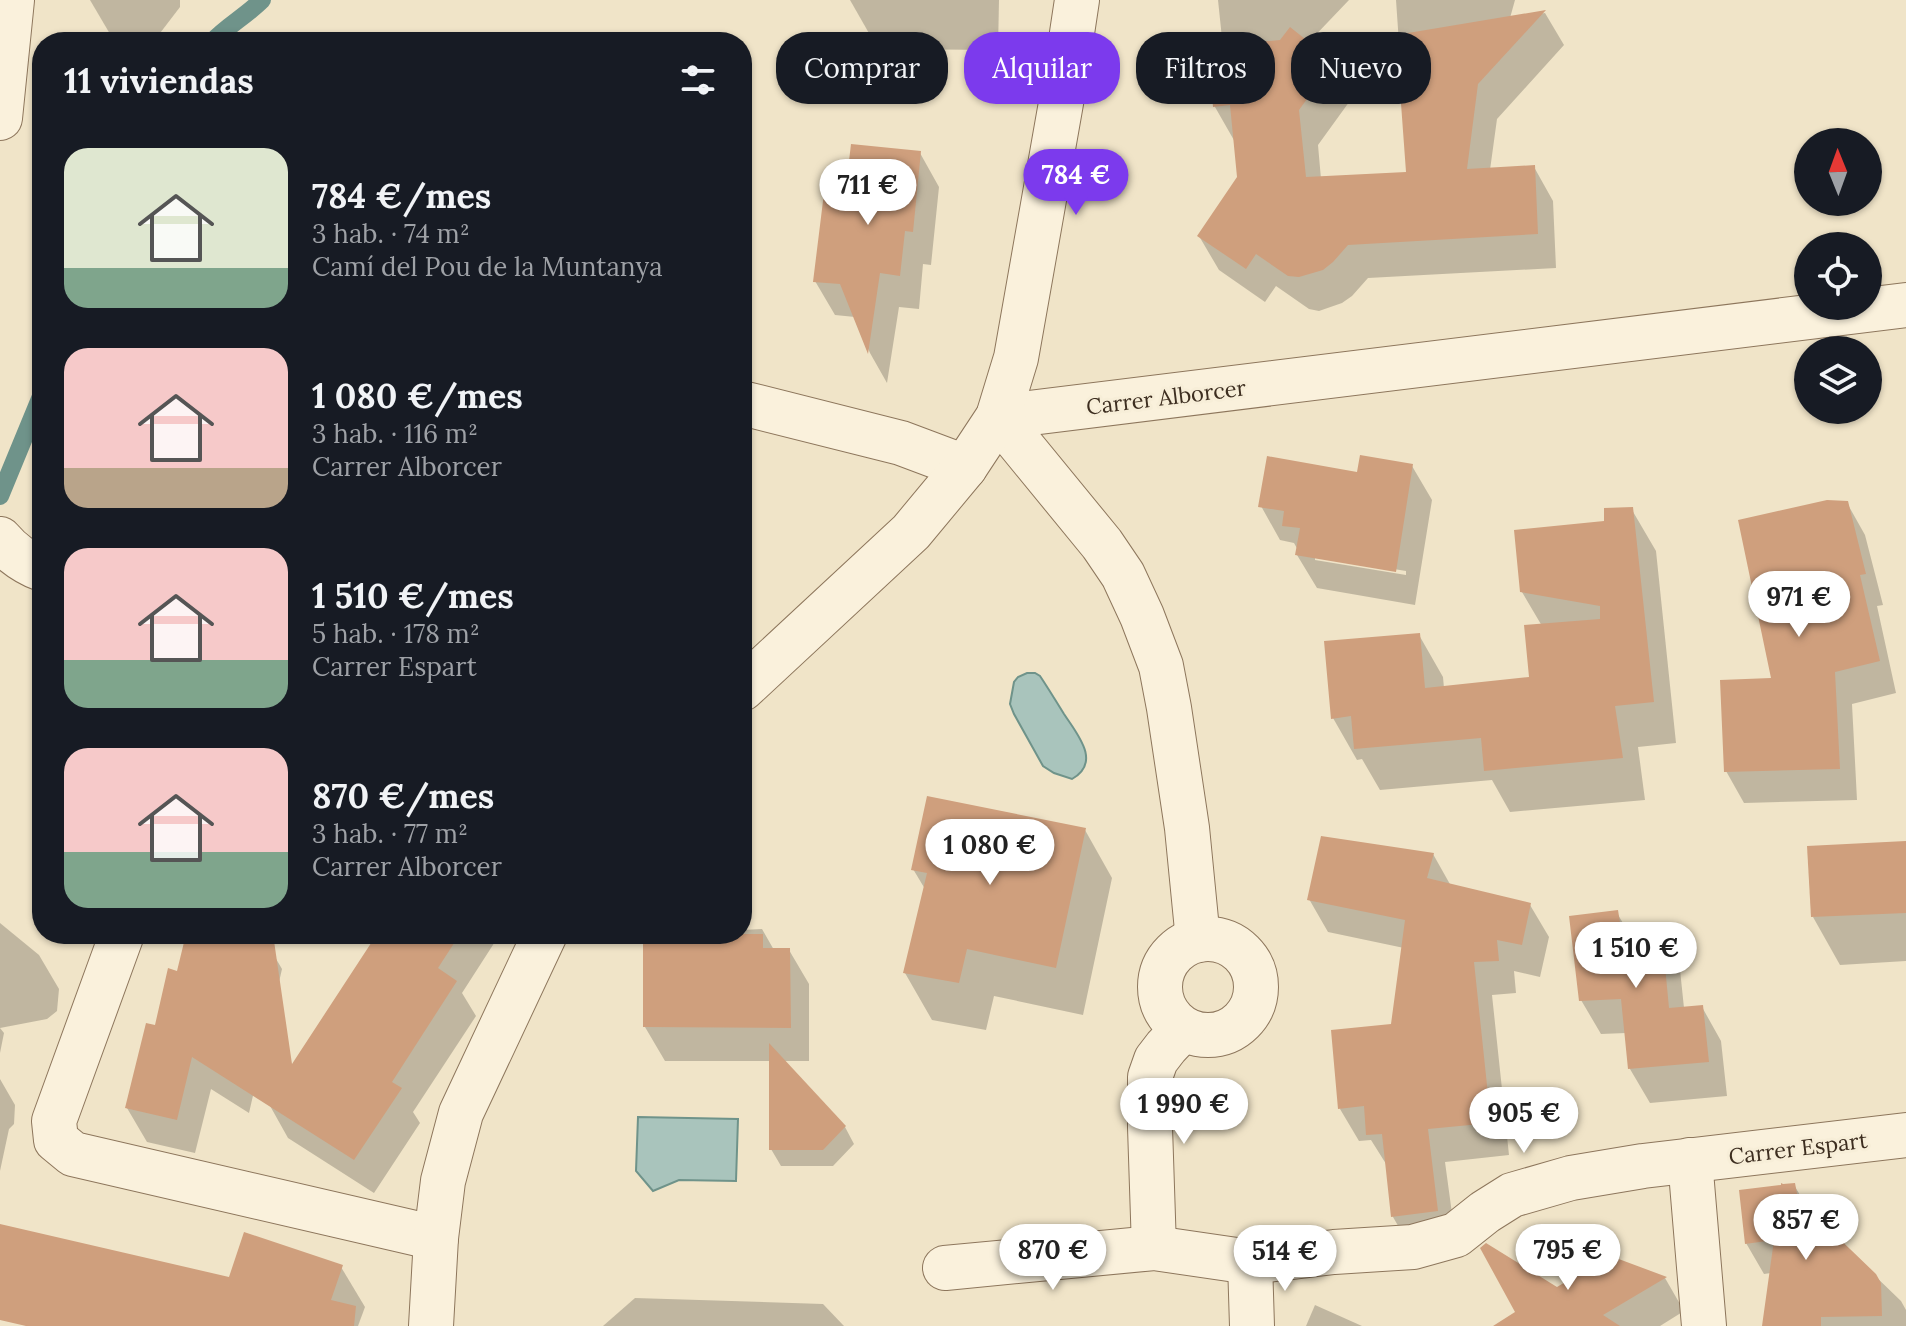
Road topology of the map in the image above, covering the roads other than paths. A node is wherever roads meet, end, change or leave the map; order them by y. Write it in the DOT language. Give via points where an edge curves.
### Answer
graph roads {
  1 [pos="12,0"];
  2 [pos="1077,0"];
  3 [pos="0,118"];
  4 [pos="1906,305"];
  5 [pos="752,406"];
  6 [pos="998,417"];
  7 [pos="965,467"];
  8 [pos="0,539"];
  9 [pos="32,566"];
  10 [pos="752,680"];
  11 [pos="1198,940"];
  12 [pos="118,944"];
  13 [pos="540,944"];
  14 [pos="1183,1029"];
  15 [pos="1906,1135"];
  16 [pos="1690,1160"];
  17 [pos="436,1238"];
  18 [pos="1154,1248"];
  19 [pos="1250,1262"];
  20 [pos="945,1268"];
  21 [pos="431,1326"];
  22 [pos="1252,1326"];
  23 [pos="1704,1326"];
  1 -- 3 [label="street"];
  2 -- 6 [label="street" via="1016,358"];
  4 -- 6 [label="street, Carrer Alborcer"];
  5 -- 7 [label="street" via="901,443"];
  6 -- 7 [label="street"];
  6 -- 11 [label="street" via="1102,544 1142,616 1161,666 1169,708"];
  7 -- 10 [label="street" via="911,532"];
  8 -- 9 [label="street"];
  11 -- 14 [label="street" via="1173,955 1161,982 1166,1010"];
  11 -- 14 [label="street" via="1231,945 1244,955 1253,969 1254,1002 1247,1016 1220,1034"];
  12 -- 17 [label="street" via="54,1121 56,1140 73,1154"];
  13 -- 17 [label="street" via="461,1113 443,1181"];
  14 -- 18 [label="street" via="1150,1077"];
  15 -- 16 [label="street, Carrer Espart"];
  16 -- 19 [label="street, Carrer Espart" via="1534,1187 1512,1195 1456,1235 1413,1247"];
  16 -- 23 [label="street"];
  17 -- 21 [label="street"];
  18 -- 19 [label="street, Carrer Espart"];
  18 -- 20 [label="street"];
  19 -- 22 [label="street"];
}
